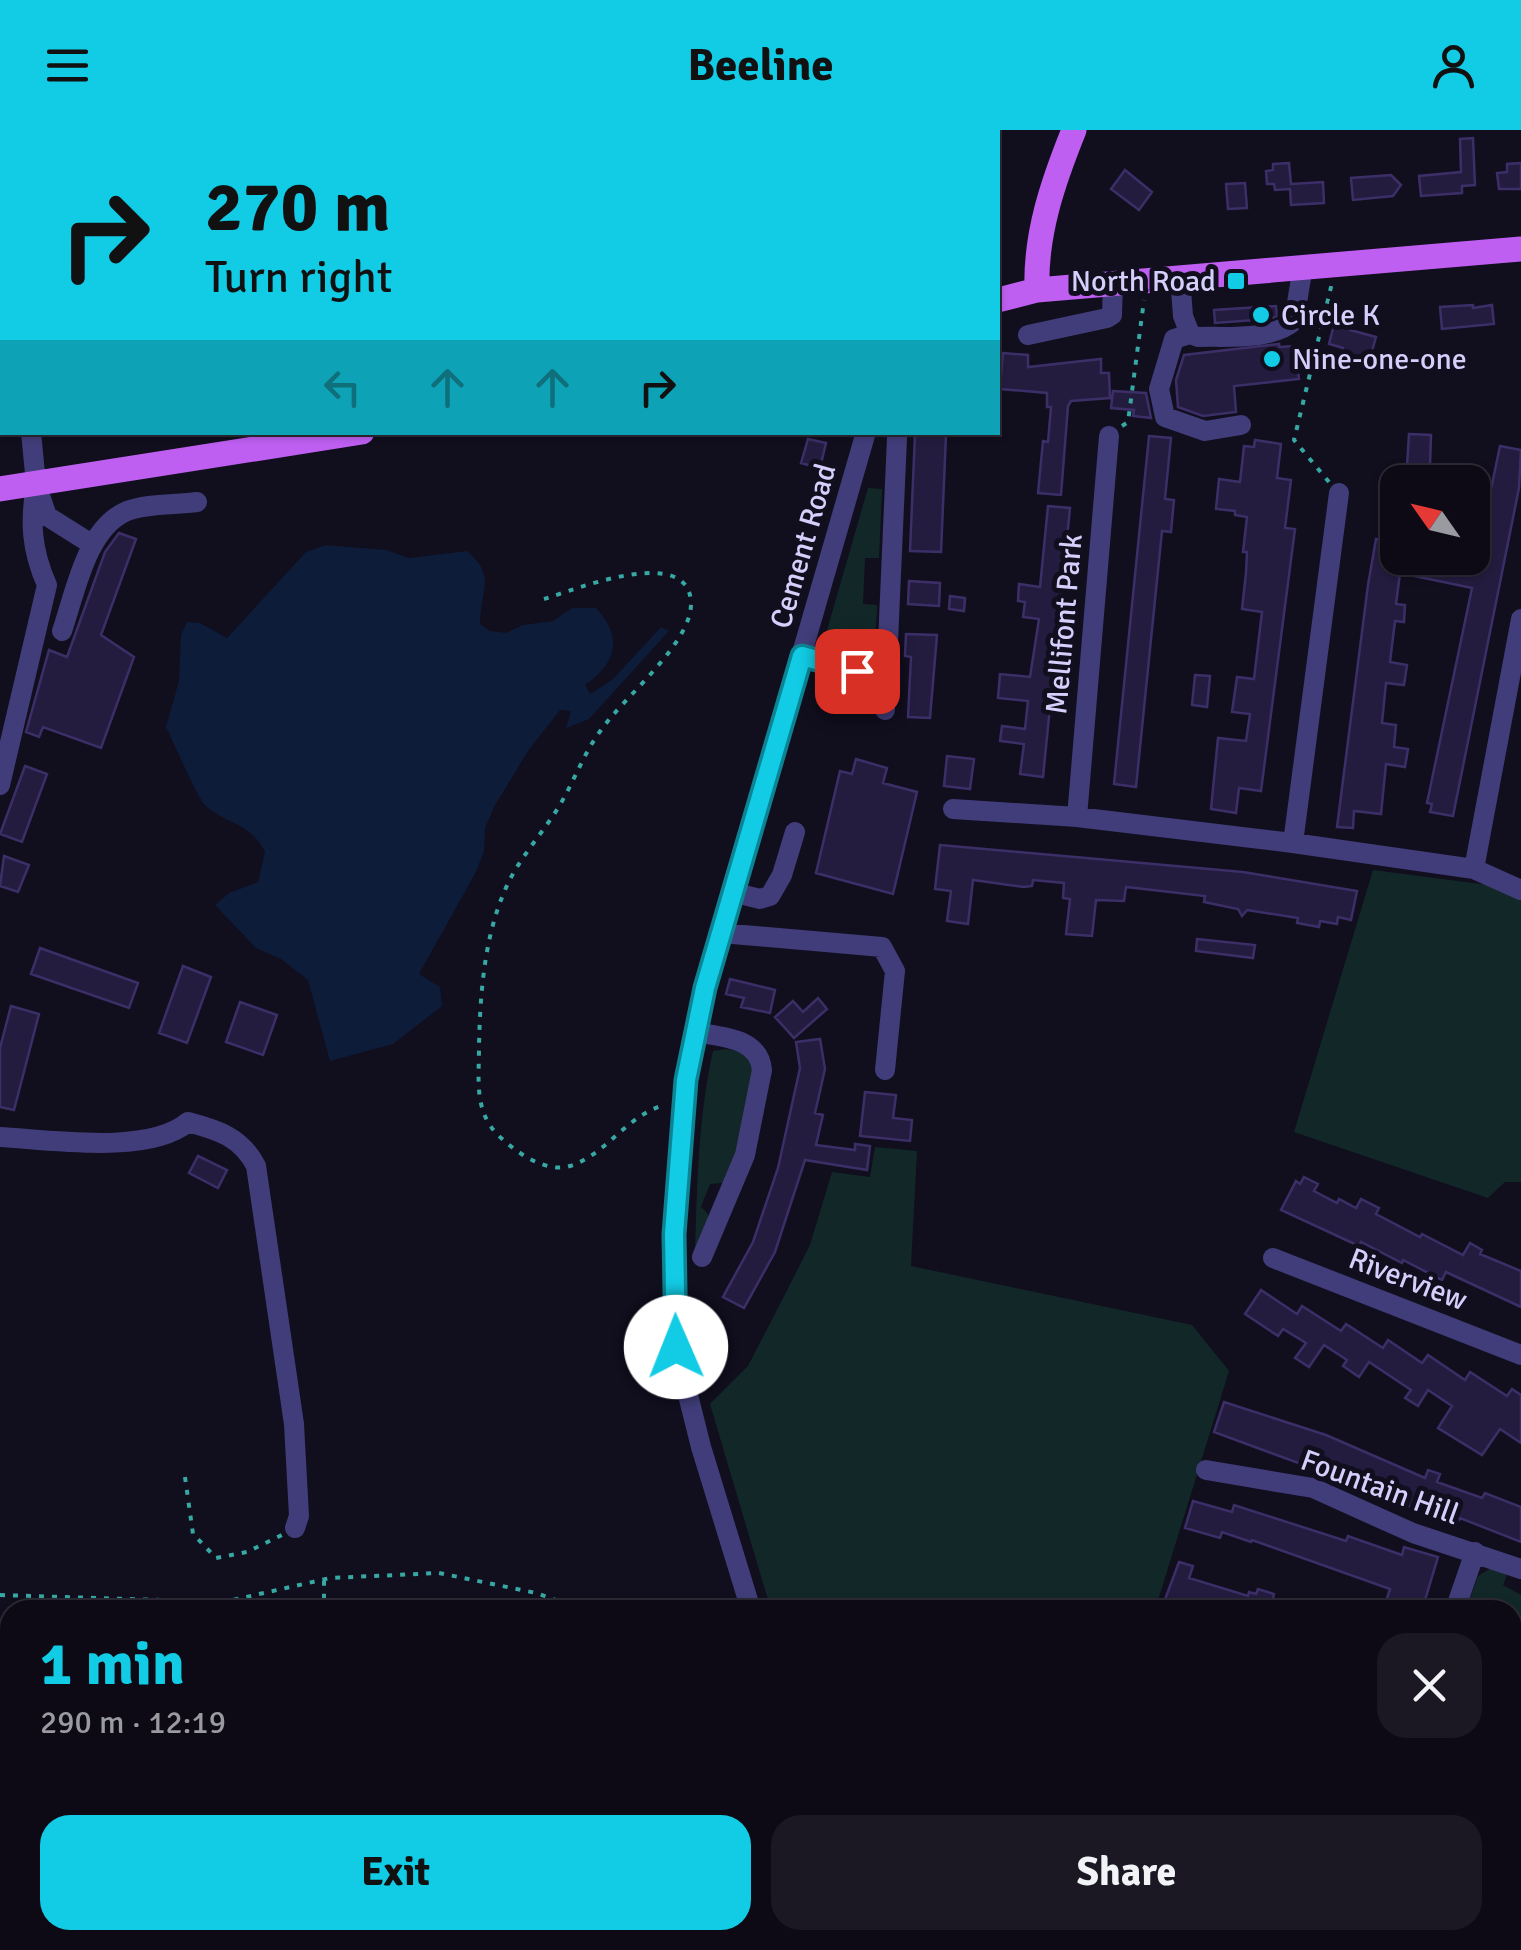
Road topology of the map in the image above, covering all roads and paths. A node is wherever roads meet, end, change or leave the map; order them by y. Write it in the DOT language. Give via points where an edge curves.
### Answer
graph roads {
  1 [pos="1074,130"];
  2 [pos="1521,249"];
  3 [pos="1337,264"];
  4 [pos="1303,266"];
  5 [pos="1180,277"];
  6 [pos="1146,280"];
  7 [pos="1113,283"];
  8 [pos="1037,290"];
  9 [pos="1000,299"];
  10 [pos="1190,334"];
  11 [pos="1028,335"];
  12 [pos="1241,426"];
  13 [pos="31,435"];
  14 [pos="343,435"];
  15 [pos="865,435"];
  16 [pos="1109,436"];
  17 [pos="897,438"];
  18 [pos="36,484"];
  19 [pos="0,489"];
  20 [pos="1339,493"];
  21 [pos="197,502"];
  22 [pos="93,545"];
  23 [pos="544,599"];
  24 [pos="1521,620"];
  25 [pos="62,631"];
  26 [pos="802,656"];
  27 [pos="887,673"];
  28 [pos="1515,675"];
  29 [pos="885,710"];
  30 [pos="0,785"];
  31 [pos="953,809"];
  32 [pos="1077,817"];
  33 [pos="795,832"];
  34 [pos="1293,843"];
  35 [pos="1474,869"];
  36 [pos="1521,890"];
  37 [pos="732,892"];
  38 [pos="721,933"];
  39 [pos="695,1032"];
  40 [pos="884,1070"];
  41 [pos="683,1102"];
  42 [pos="0,1137"];
  43 [pos="702,1258"];
  44 [pos="1273,1258"];
  45 [pos="1521,1355"];
  46 [pos="1206,1470"];
  47 [pos="185,1477"];
  48 [pos="295,1528"];
  49 [pos="1476,1552"];
  50 [pos="1521,1569"];
  51 [pos="324,1580"];
  52 [pos="0,1594"];
  53 [pos="168,1600"];
  54 [pos="233,1600"];
  55 [pos="324,1600"];
  56 [pos="557,1600"];
  57 [pos="748,1600"];
  58 [pos="1458,1600"];
  1 -- 8 [label="main road" via="1048,200"];
  2 -- 3 [label="main road"];
  3 -- 4 [label="main road"];
  3 -- 20 [label="path" via="1294,440"];
  4 -- 5 [label="main road"];
  4 -- 10 [label="street" via="1289,326 1252,335"];
  5 -- 6 [label="main road"];
  5 -- 10 [label="street"];
  6 -- 7 [label="main road"];
  6 -- 16 [label="path" via="1128,422"];
  7 -- 8 [label="main road"];
  7 -- 11 [label="street" via="1112,315"];
  8 -- 9 [label="main road"];
  10 -- 12 [label="street" via="1174,338 1159,389 1165,417 1204,431"];
  13 -- 18 [label="street"];
  14 -- 18 [label="main road"];
  15 -- 26 [label="street, Cement Road"];
  16 -- 32 [label="street, Mellifont Park"];
  17 -- 27 [label="street"];
  18 -- 19 [label="main road"];
  18 -- 22 [label="street" via="46,516"];
  18 -- 30 [label="street" via="30,520 34,556 47,585"];
  20 -- 34 [label="street"];
  21 -- 22 [label="street" via="127,512"];
  22 -- 25 [label="street"];
  23 -- 41 [label="path" via="640,571 668,574 685,585 691,602 685,629 601,730 499,904 480,1028 482,1114 512,1148 549,1166 568,1167 644,1111"];
  24 -- 28 [label="street"];
  26 -- 27 [label="street"];
  26 -- 37 [label="street, Cement Road"];
  27 -- 29 [label="street"];
  28 -- 35 [label="street"];
  31 -- 32 [label="street"];
  32 -- 34 [label="street"];
  33 -- 37 [label="street" via="770,896"];
  34 -- 35 [label="street"];
  35 -- 36 [label="street"];
  37 -- 38 [label="street, Cement Road"];
  38 -- 39 [label="street, Cement Road"];
  38 -- 40 [label="street" via="882,947 895,971"];
  39 -- 41 [label="street, Cement Road"];
  39 -- 43 [label="street" via="748,1044 762,1070 745,1155"];
  41 -- 57 [label="street, Cement Road" via="674,1234 676,1347"];
  42 -- 48 [label="street" via="126,1142 173,1134 188,1122 222,1131 246,1148 256,1166 294,1424 300,1516"];
  44 -- 45 [label="street, Riverview"];
  46 -- 49 [label="street, Fountain Hill" via="1313,1488 1413,1533"];
  47 -- 48 [label="path" via="193,1534 216,1558 247,1552"];
  49 -- 50 [label="street, Fountain Hill"];
  49 -- 58 [label="street, Fountain Hill"];
  51 -- 54 [label="path"];
  51 -- 55 [label="path"];
  51 -- 56 [label="path" via="439,1573"];
  52 -- 53 [label="path"];
}
